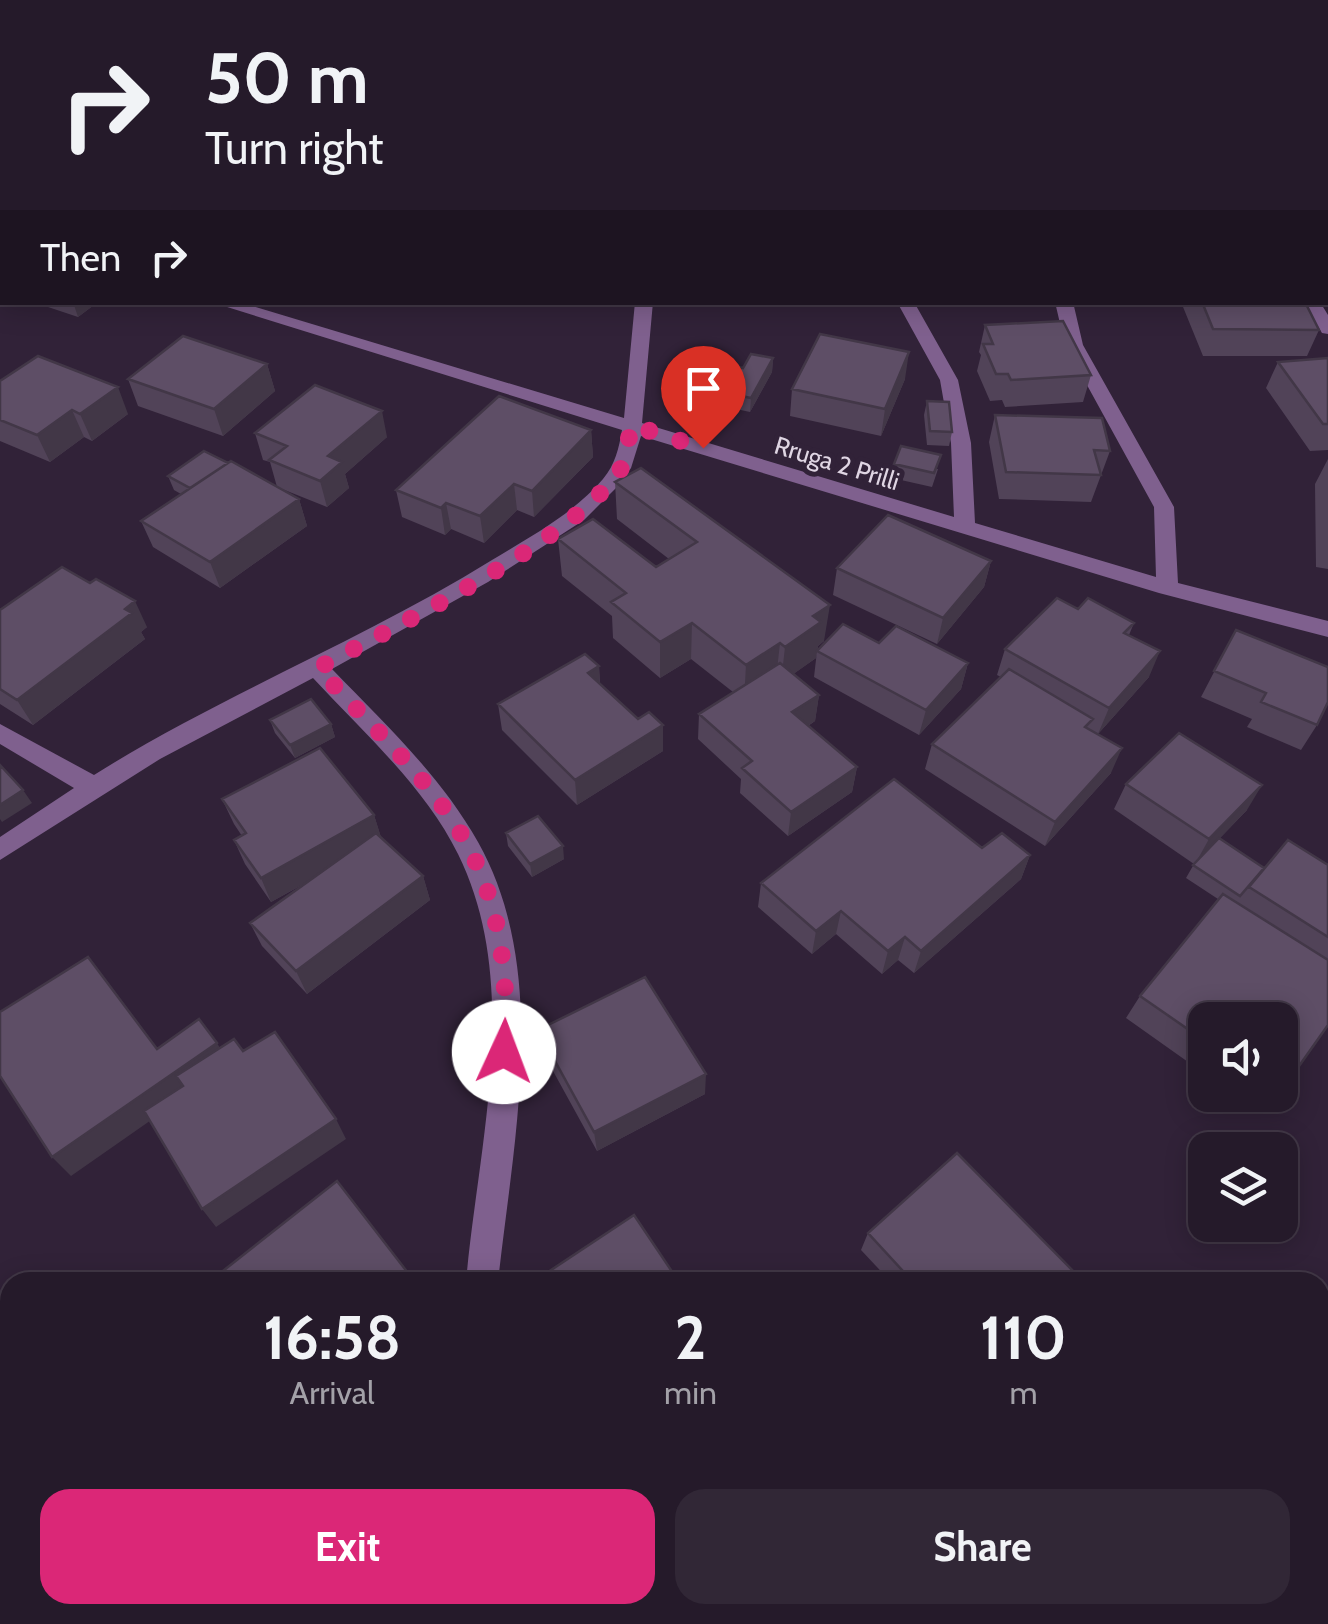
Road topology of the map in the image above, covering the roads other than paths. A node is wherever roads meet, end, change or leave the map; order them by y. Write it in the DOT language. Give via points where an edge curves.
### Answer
graph roads {
  1 [pos="229,305"];
  2 [pos="644,305"];
  3 [pos="907,305"];
  4 [pos="1065,305"];
  5 [pos="1314,305"];
  6 [pos="1328,330"];
  7 [pos="631,425"];
  8 [pos="965,528"];
  9 [pos="1167,588"];
  10 [pos="1328,628"];
  11 [pos="318,668"];
  12 [pos="0,733"];
  13 [pos="94,787"];
  14 [pos="0,850"];
  15 [pos="483,1272"];
  1 -- 7 [label="street, Rruga 2 Prilli"];
  2 -- 7 [label="street"];
  3 -- 8 [label="street" via="949,380 961,443"];
  4 -- 9 [label="street" via="1074,345 1164,507"];
  5 -- 6 [label="street"];
  7 -- 8 [label="street, Rruga 2 Prilli"];
  7 -- 11 [label="street" via="622,467 562,523 469,586"];
  8 -- 9 [label="street, Rruga 2 Prilli"];
  9 -- 10 [label="street, Rruga 2 Prilli"];
  11 -- 13 [label="street"];
  11 -- 15 [label="street" via="450,821 470,850 497,920 507,1012"];
  12 -- 13 [label="street"];
  13 -- 14 [label="street"];
}
